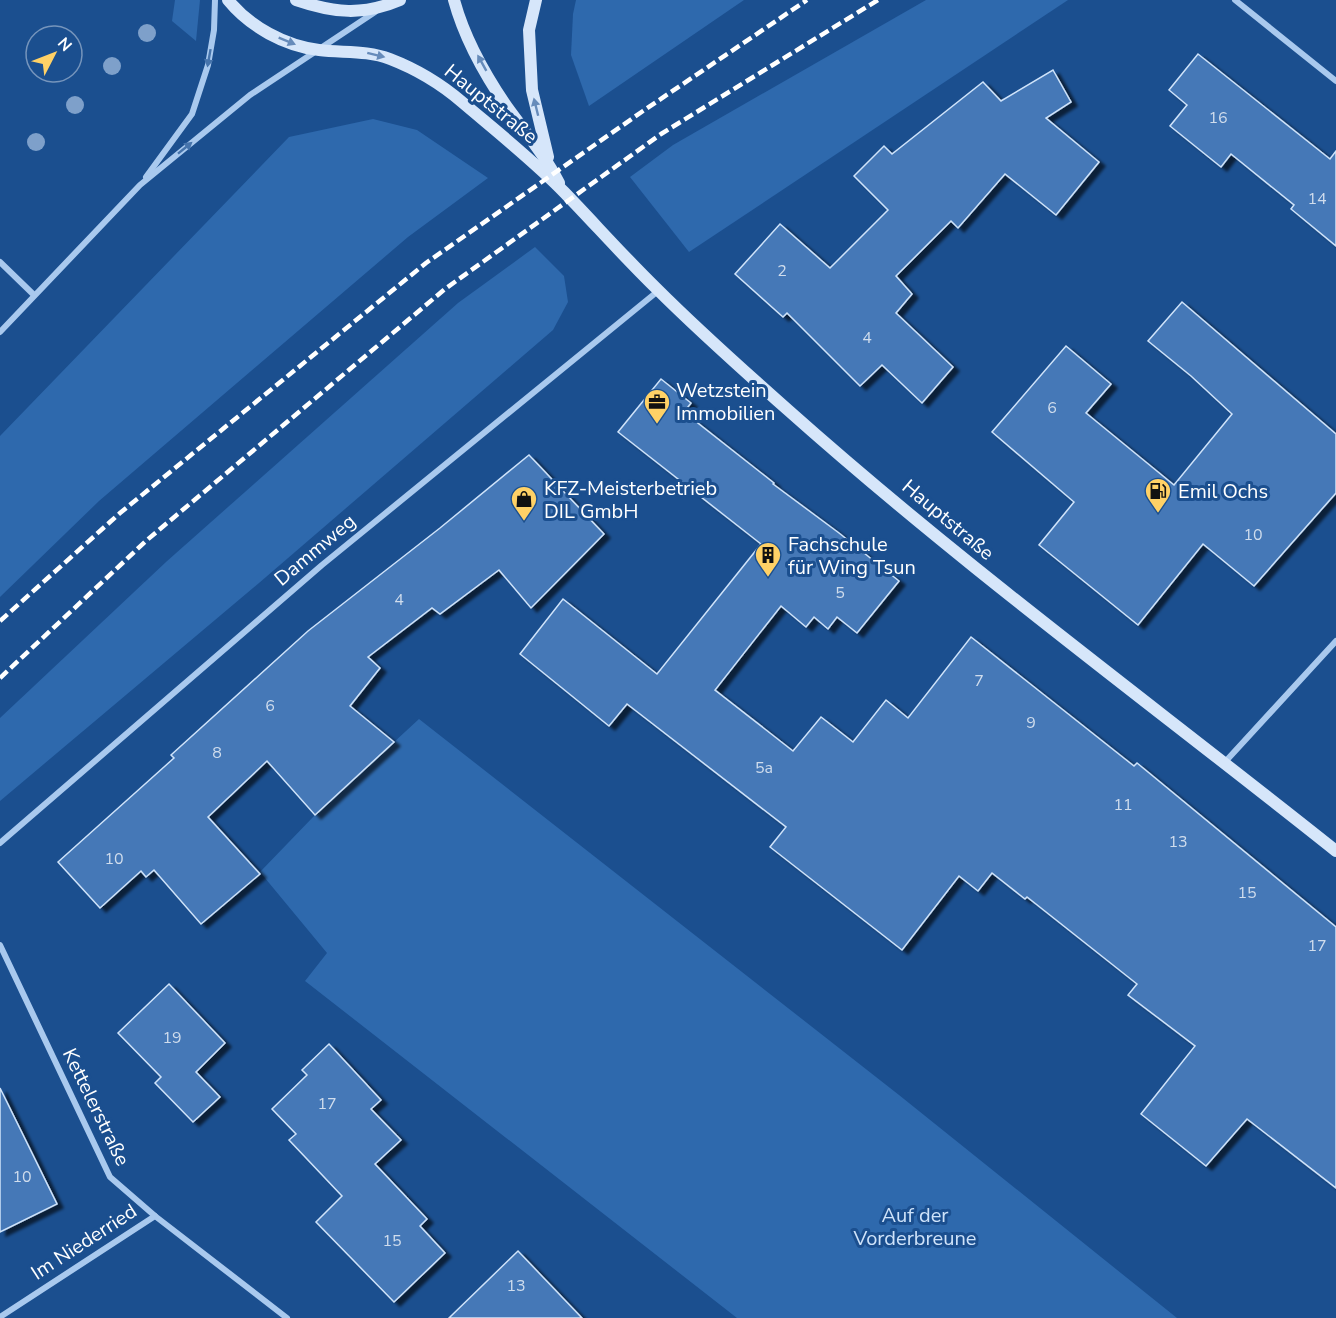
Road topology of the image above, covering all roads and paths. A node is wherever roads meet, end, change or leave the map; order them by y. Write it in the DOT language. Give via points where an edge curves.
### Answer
graph roads {
  1 [pos="215,0"];
  2 [pos="228,0"];
  3 [pos="296,0"];
  4 [pos="400,0"];
  5 [pos="454,0"];
  6 [pos="536,0"];
  7 [pos="1235,0"];
  8 [pos="381,8"];
  9 [pos="318,50"];
  10 [pos="1336,81"];
  11 [pos="550,164"];
  12 [pos="140,184"];
  13 [pos="562,189"];
  14 [pos="0,262"];
  15 [pos="658,291"];
  16 [pos="34,295"];
  17 [pos="0,332"];
  18 [pos="1336,642"];
  19 [pos="1225,762"];
  20 [pos="0,843"];
  21 [pos="1336,851"];
  22 [pos="0,945"];
  23 [pos="155,1216"];
  24 [pos="0,1317"];
  25 [pos="287,1318"];
  1 -- 12 [label="street, one-way" via="208,65 192,114"];
  2 -- 9 [label="main road, Hauptstraße, one-way" via="249,21 271,34"];
  3 -- 8 [label="main road" via="348,12"];
  4 -- 8 [label="main road"];
  11 -- 5 [label="main road, Hauptstraße, one-way" via="506,105 474,50"];
  11 -- 6 [label="main road, one-way" via="532,90 530,30"];
  7 -- 10 [label="street"];
  8 -- 9 [label="street"];
  12 -- 9 [label="street, one-way" via="250,95"];
  9 -- 13 [label="main road, Hauptstraße, one-way" via="389,58 434,80"];
  11 -- 13 [label="main road, Hauptstraße"];
  12 -- 16 [label="street"];
  13 -- 15 [label="main road, Hauptstraße"];
  14 -- 16 [label="street"];
  15 -- 19 [label="main road, Hauptstraße" via="789,411 971,566"];
  15 -- 20 [label="street, Dammweg" via="322,565"];
  16 -- 17 [label="street"];
  18 -- 19 [label="street"];
  19 -- 21 [label="main road, Hauptstraße"];
  22 -- 23 [label="street, Kettelerstraße" via="110,1177"];
  23 -- 24 [label="street, Im Niederried"];
  23 -- 25 [label="street, Kettelerstraße"];
}
